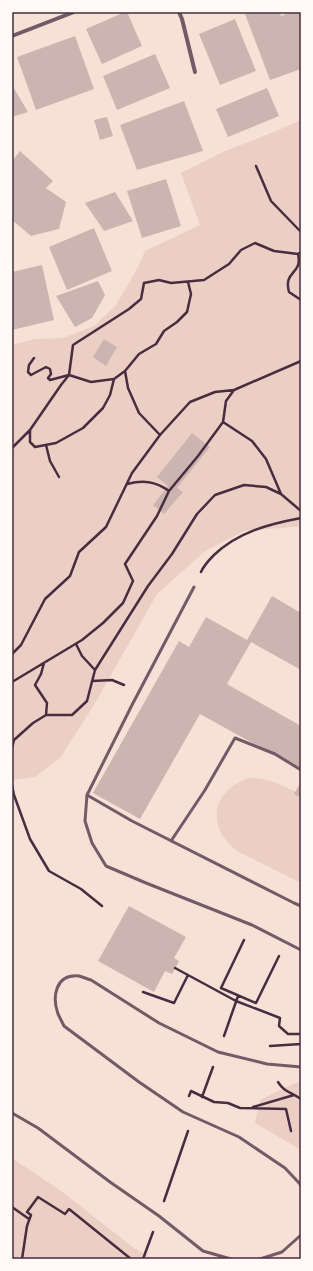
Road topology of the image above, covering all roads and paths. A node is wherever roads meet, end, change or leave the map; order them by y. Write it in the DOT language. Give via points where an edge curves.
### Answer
graph roads {
  1 [pos="59,12"];
  2 [pos="74,12"];
  3 [pos="179,12"];
  4 [pos="61,18"];
  5 [pos="12,36"];
  6 [pos="194,72"];
  7 [pos="256,166"];
  8 [pos="301,232"];
  9 [pos="300,253"];
  10 [pos="300,267"];
  11 [pos="188,282"];
  12 [pos="301,300"];
  13 [pos="34,358"];
  14 [pos="301,361"];
  15 [pos="125,371"];
  16 [pos="69,375"];
  17 [pos="114,379"];
  18 [pos="234,390"];
  19 [pos="223,422"];
  20 [pos="30,430"];
  21 [pos="160,435"];
  22 [pos="46,445"];
  23 [pos="12,448"];
  24 [pos="59,477"];
  25 [pos="126,484"];
  26 [pos="170,491"];
  27 [pos="281,494"];
  28 [pos="301,511"];
  29 [pos="301,518"];
  30 [pos="194,587"];
  31 [pos="76,644"];
  32 [pos="12,654"];
  33 [pos="44,663"];
  34 [pos="95,670"];
  35 [pos="92,681"];
  36 [pos="12,682"];
  37 [pos="132,705"];
  38 [pos="46,715"];
  39 [pos="12,748"];
  40 [pos="301,770"];
  41 [pos="12,785"];
  42 [pos="88,796"];
  43 [pos="171,841"];
  44 [pos="102,906"];
  45 [pos="301,906"];
  46 [pos="247,935"];
  47 [pos="301,950"];
  48 [pos="281,952"];
  49 [pos="176,968"];
  50 [pos="188,975"];
  51 [pos="141,991"];
  52 [pos="238,996"];
  53 [pos="236,1002"];
  54 [pos="225,1034"];
  55 [pos="301,1034"];
  56 [pos="301,1044"];
  57 [pos="270,1046"];
  58 [pos="215,1060"];
  59 [pos="301,1067"];
  60 [pos="282,1089"];
  61 [pos="191,1091"];
  62 [pos="295,1094"];
  63 [pos="202,1097"];
  64 [pos="301,1099"];
  65 [pos="214,1102"];
  66 [pos="212,1106"];
  67 [pos="240,1108"];
  68 [pos="12,1113"];
  69 [pos="190,1127"];
  70 [pos="290,1131"];
  71 [pos="301,1187"];
  72 [pos="164,1200"];
  73 [pos="12,1207"];
  74 [pos="29,1219"];
  75 [pos="155,1225"];
  76 [pos="301,1235"];
  77 [pos="22,1259"];
  78 [pos="131,1259"];
  79 [pos="143,1259"];
  80 [pos="231,1259"];
  81 [pos="260,1259"];
  1 -- 4 [label="street"];
  2 -- 4 [label="street"];
  3 -- 6 [label="street"];
  4 -- 5 [label="street"];
  7 -- 8 [label="path" via="271,201"];
  9 -- 10 [label="path"];
  9 -- 11 [label="path" via="274,250 256,243 241,250 229,264 204,280"];
  10 -- 12 [label="path" via="288,279 287,285 289,292"];
  11 -- 15 [label="path" via="191,294 187,312 164,331 156,344 139,354"];
  11 -- 16 [label="path" via="171,283 159,280 144,283 141,299 73,345"];
  13 -- 16 [label="path" via="29,365 28,372 31,375 46,367 50,369 50,380"];
  14 -- 18 [label="path"];
  15 -- 17 [label="path"];
  15 -- 21 [label="path" via="128,388 139,413"];
  16 -- 17 [label="path" via="91,382"];
  16 -- 20 [label="path"];
  17 -- 22 [label="path" via="103,408 83,428"];
  18 -- 19 [label="path" via="226,401"];
  18 -- 21 [label="path" via="215,392 190,402"];
  19 -- 26 [label="path"];
  19 -- 27 [label="path" via="252,441 266,459"];
  20 -- 22 [label="path" via="30,442 35,447"];
  20 -- 23 [label="path"];
  21 -- 25 [label="path"];
  22 -- 24 [label="path" via="50,461"];
  25 -- 26 [label="path" via="139,481 160,484"];
  25 -- 32 [label="path" via="106,527 79,552 70,576 45,599 20,645"];
  26 -- 31 [label="path" via="157,516 125,564 133,581 123,603"];
  27 -- 28 [label="path"];
  27 -- 34 [label="path" via="266,487 244,485 215,495 197,514"];
  29 -- 30 [label="path" via="273,523 248,532 224,546 203,566"];
  30 -- 37 [label="lane"];
  31 -- 33 [label="path"];
  31 -- 34 [label="path" via="82,656"];
  33 -- 36 [label="path"];
  33 -- 38 [label="path" via="35,686 47,703"];
  34 -- 35 [label="path"];
  35 -- 37 [label="path" via="112,680 131,688"];
  35 -- 38 [label="path" via="87,701 72,715"];
  37 -- 42 [label="lane"];
  38 -- 39 [label="path" via="14,740"];
  40 -- 43 [label="lane" via="274,754 234,738 205,790"];
  41 -- 44 [label="path" via="30,839 49,871 81,889"];
  42 -- 43 [label="lane"];
  42 -- 47 [label="lane" via="85,821 92,842 106,866 252,925"];
  43 -- 45 [label="lane"];
  46 -- 52 [label="path" via="221,988"];
  48 -- 52 [label="path" via="256,1003"];
  49 -- 50 [label="path"];
  50 -- 51 [label="path" via="174,1003"];
  50 -- 53 [label="path"];
  52 -- 53 [label="path"];
  53 -- 54 [label="path"];
  53 -- 55 [label="path" via="280,1018 279,1026 288,1034"];
  56 -- 57 [label="path"];
  58 -- 63 [label="path"];
  59 -- 71 [label="lane" via="267,1064 218,1052 159,1023 91,980 78,976 66,978 58,984 55,994 58,1014 64,1026 183,1112 239,1137 285,1168"];
  60 -- 62 [label="path"];
  61 -- 63 [label="path"];
  62 -- 64 [label="path"];
  62 -- 67 [label="path" via="254,1107"];
  63 -- 65 [label="path"];
  65 -- 66 [label="path"];
  65 -- 67 [label="path" via="228,1103"];
  67 -- 70 [label="path" via="286,1109"];
  68 -- 80 [label="lane" via="38,1128 203,1251"];
  69 -- 72 [label="path"];
  73 -- 74 [label="path"];
  74 -- 77 [label="path"];
  74 -- 78 [label="path" via="31,1216 27,1212 38,1197 65,1214 69,1209"];
  75 -- 79 [label="path"];
  76 -- 81 [label="lane" via="282,1252"];
}
